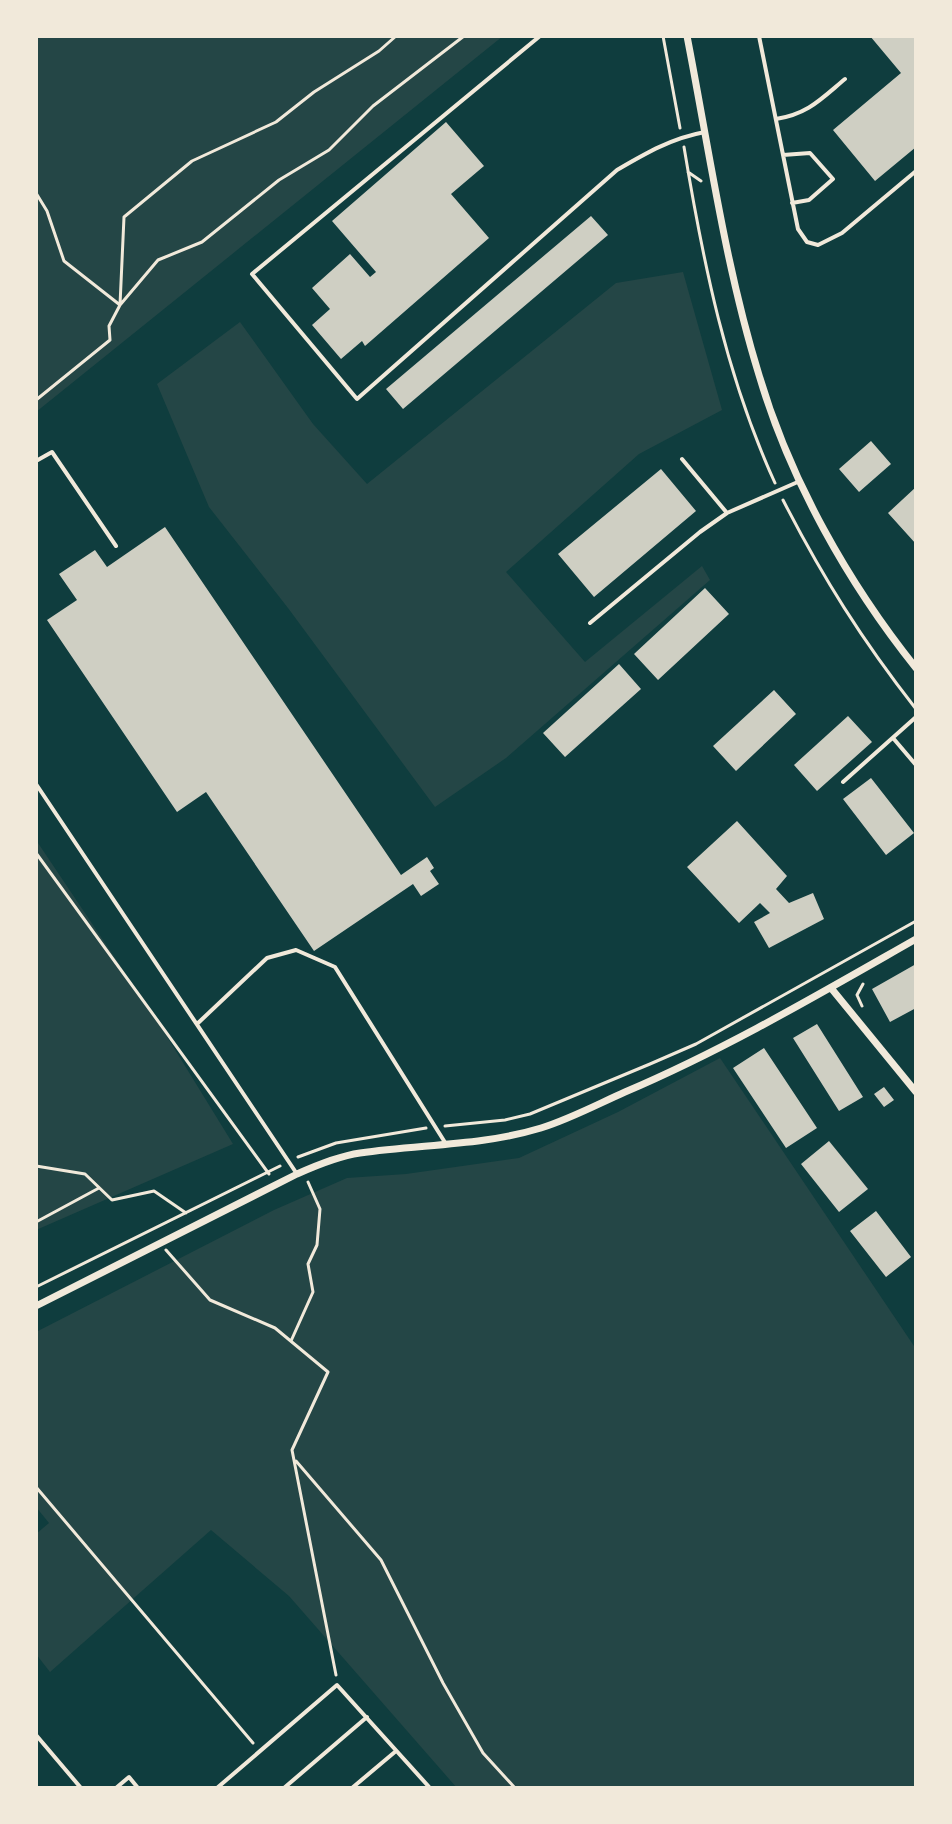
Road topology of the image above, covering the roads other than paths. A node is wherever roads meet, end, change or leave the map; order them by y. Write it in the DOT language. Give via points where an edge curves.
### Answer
graph roads {
  1 [pos="540,36"];
  2 [pos="687,36"];
  3 [pos="759,36"];
  4 [pos="845,79"];
  5 [pos="776,119"];
  6 [pos="705,132"];
  7 [pos="783,155"];
  8 [pos="916,171"];
  9 [pos="792,203"];
  10 [pos="682,459"];
  11 [pos="36,461"];
  12 [pos="800,481"];
  13 [pos="727,513"];
  14 [pos="116,546"];
  15 [pos="590,623"];
  16 [pos="916,668"];
  17 [pos="916,717"];
  18 [pos="893,738"];
  19 [pos="916,765"];
  20 [pos="843,782"];
  21 [pos="36,784"];
  22 [pos="916,939"];
  23 [pos="831,988"];
  24 [pos="197,1024"];
  25 [pos="916,1092"];
  26 [pos="447,1145"];
  27 [pos="300,1172"];
  28 [pos="36,1306"];
  29 [pos="367,1717"];
  30 [pos="36,1735"];
  31 [pos="396,1750"];
  32 [pos="81,1788"];
  33 [pos="116,1788"];
  34 [pos="138,1788"];
  35 [pos="217,1788"];
  36 [pos="284,1788"];
  37 [pos="352,1788"];
  38 [pos="430,1788"];
  1 -- 6 [label="lane" via="252,274 357,399 617,170 658,146"];
  2 -- 6 [label="street"];
  3 -- 5 [label="lane"];
  4 -- 5 [label="lane" via="807,110"];
  5 -- 7 [label="lane"];
  6 -- 12 [label="street" via="739,304 764,392"];
  7 -- 9 [label="lane"];
  7 -- 9 [label="lane" via="810,153 833,179 809,200"];
  8 -- 9 [label="lane" via="842,233 818,245 807,242 798,229"];
  10 -- 13 [label="lane"];
  11 -- 14 [label="lane" via="52,452"];
  12 -- 13 [label="lane"];
  12 -- 16 [label="street" via="860,589"];
  13 -- 15 [label="lane"];
  17 -- 18 [label="lane"];
  18 -- 19 [label="lane"];
  18 -- 20 [label="lane"];
  21 -- 24 [label="lane"];
  22 -- 23 [label="street"];
  23 -- 25 [label="street"];
  23 -- 26 [label="street" via="673,1072 568,1117 541,1128"];
  24 -- 26 [label="lane" via="267,958 296,950 335,967"];
  24 -- 27 [label="lane"];
  26 -- 27 [label="street" via="358,1153"];
  27 -- 28 [label="street"];
  29 -- 31 [label="lane"];
  29 -- 35 [label="lane" via="337,1685"];
  29 -- 36 [label="lane"];
  30 -- 32 [label="lane"];
  31 -- 37 [label="lane"];
  31 -- 38 [label="lane"];
  33 -- 34 [label="lane" via="129,1777"];
}
